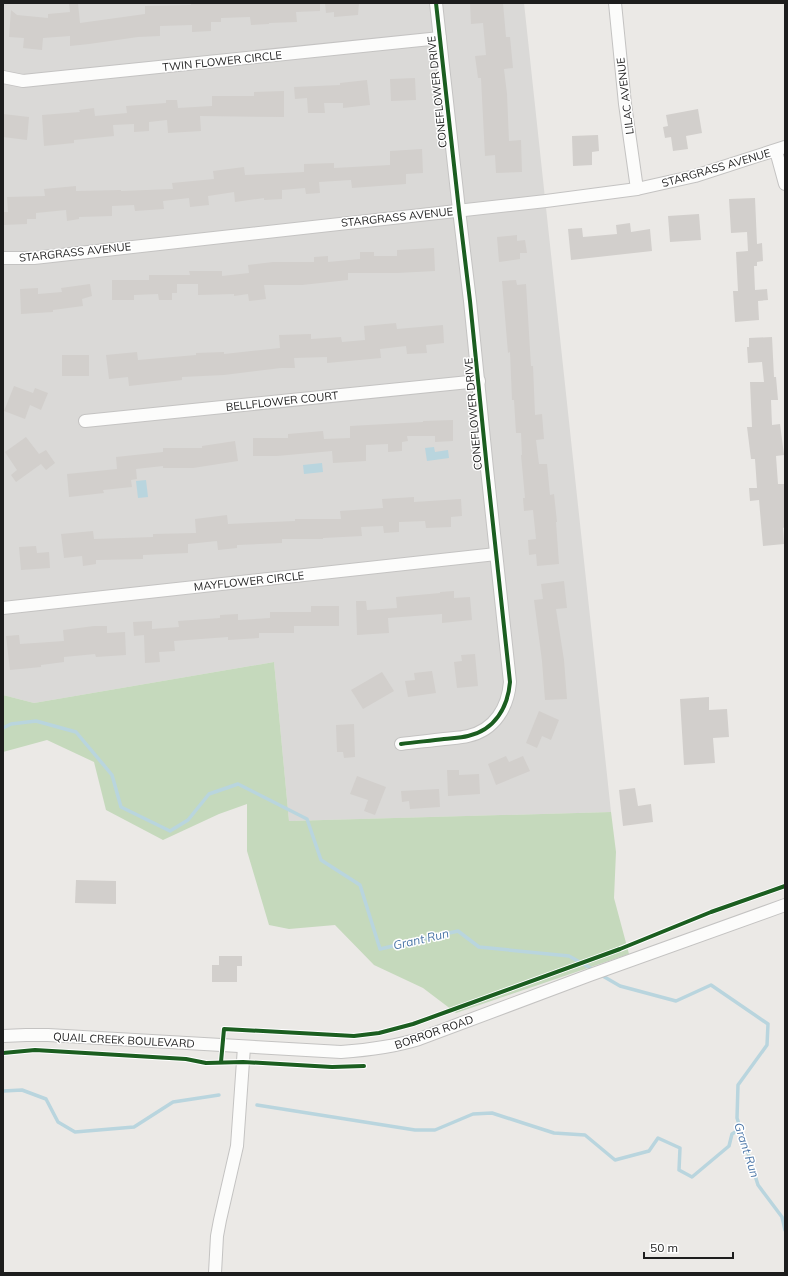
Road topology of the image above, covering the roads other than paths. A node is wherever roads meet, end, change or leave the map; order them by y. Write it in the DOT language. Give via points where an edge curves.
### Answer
graph roads {
  1 [pos="436,3"];
  2 [pos="615,3"];
  3 [pos="440,38"];
  4 [pos="3,77"];
  5 [pos="780,149"];
  6 [pos="785,184"];
  7 [pos="637,189"];
  8 [pos="459,210"];
  9 [pos="3,258"];
  10 [pos="479,381"];
  11 [pos="85,421"];
  12 [pos="496,554"];
  13 [pos="3,608"];
  14 [pos="401,744"];
  15 [pos="785,905"];
  16 [pos="3,1036"];
  17 [pos="244,1047"];
  18 [pos="215,1273"];
  1 -- 3 [label="street, CONEFLOWER DRIVE"];
  2 -- 7 [label="street, LILAC AVENUE"];
  3 -- 4 [label="street, TWIN FLOWER CIRCLE" via="23,81"];
  3 -- 8 [label="street, CONEFLOWER DRIVE"];
  5 -- 6 [label="street"];
  5 -- 7 [label="street, STARGRASS AVENUE" via="695,176"];
  7 -- 8 [label="street, STARGRASS AVENUE"];
  8 -- 9 [label="street, STARGRASS AVENUE" via="34,258"];
  8 -- 10 [label="street, CONEFLOWER DRIVE"];
  10 -- 11 [label="street, BELLFLOWER COURT"];
  10 -- 12 [label="street, CONEFLOWER DRIVE"];
  12 -- 13 [label="street, MAYFLOWER CIRCLE"];
  12 -- 14 [label="street, CONEFLOWER DRIVE" via="510,682 505,706 499,717 480,732 468,736"];
  15 -- 17 [label="street, BORROR ROAD" via="429,1036 393,1046 341,1052"];
  16 -- 17 [label="street, QUAIL CREEK BOULEVARD" via="48,1035"];
  17 -- 18 [label="street" via="236,1146 217,1236"];
}
